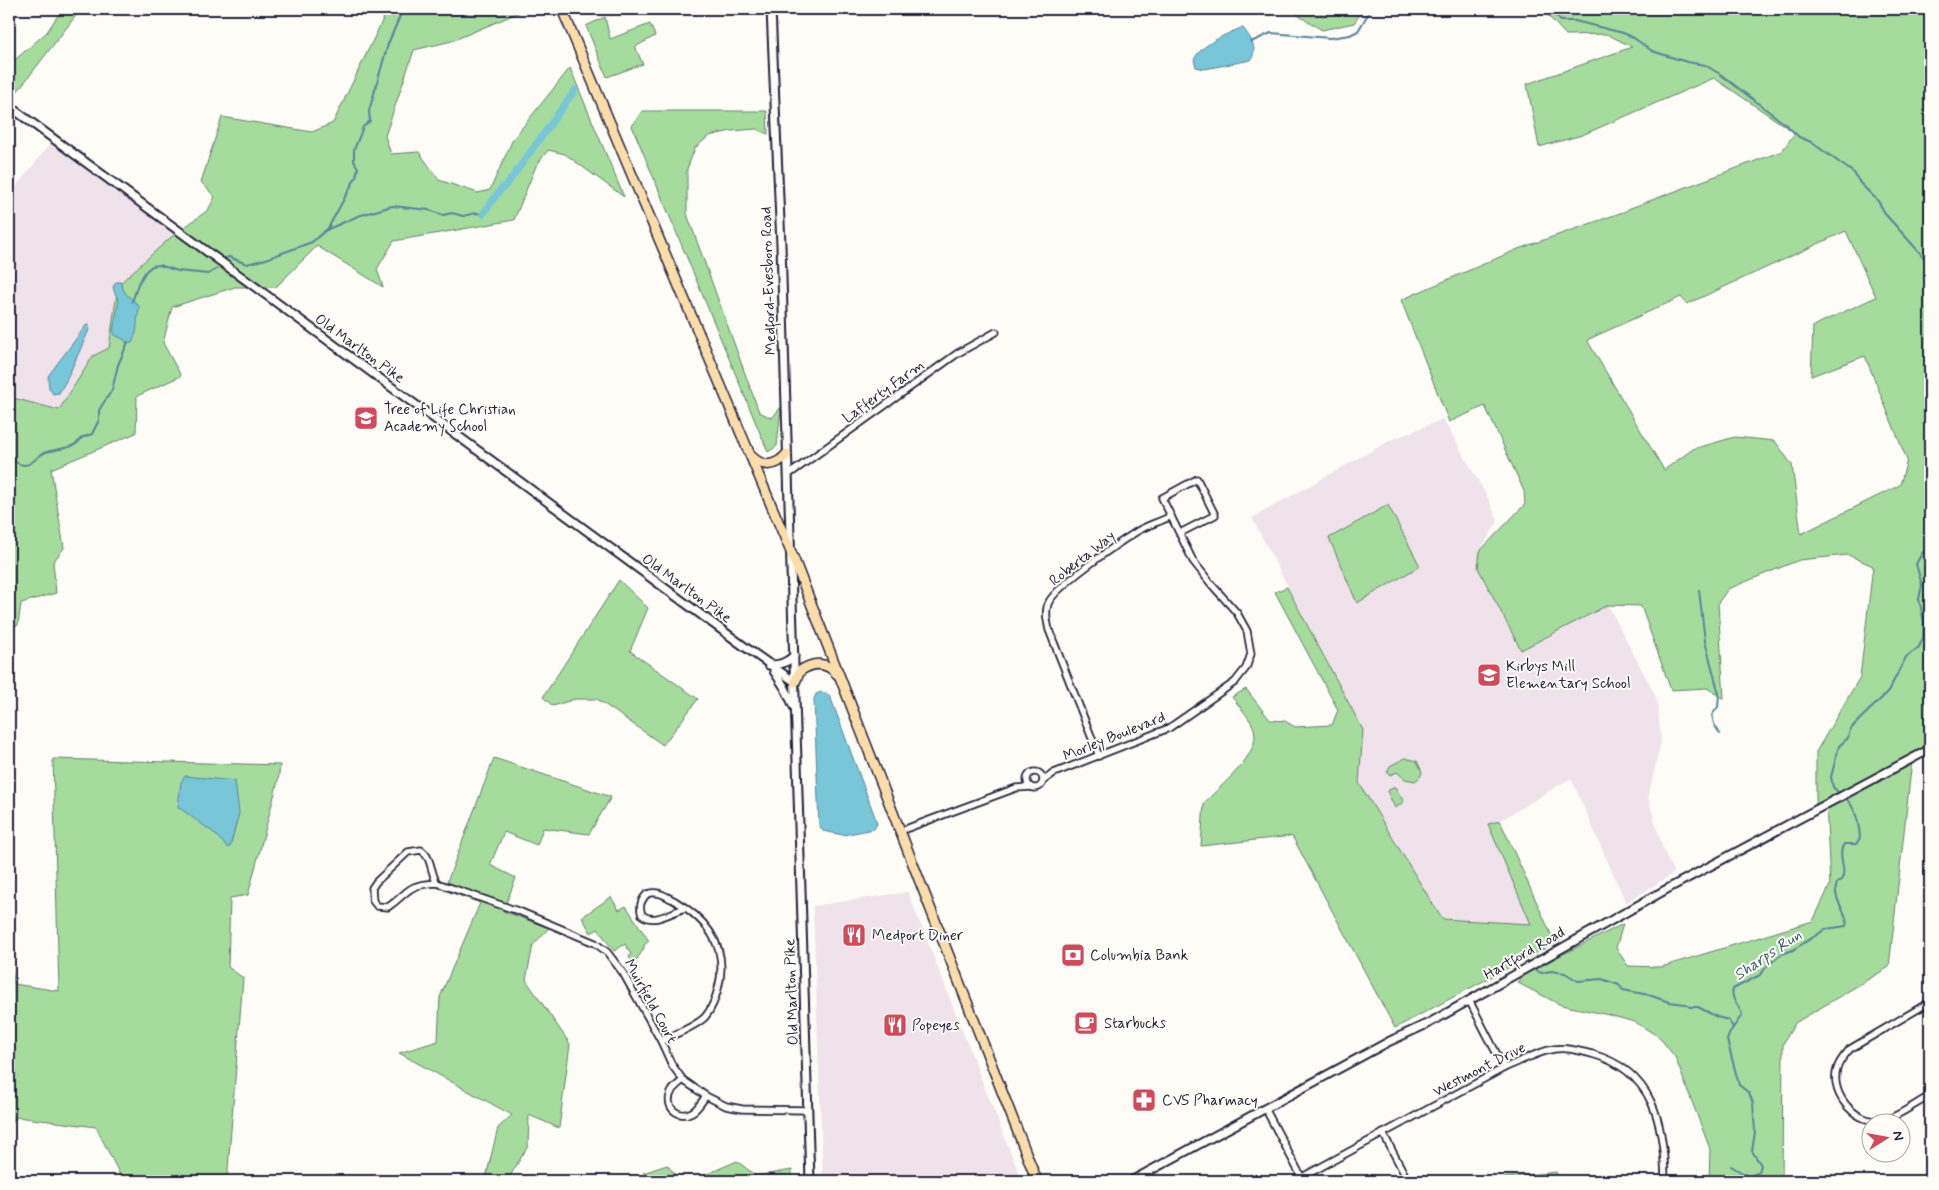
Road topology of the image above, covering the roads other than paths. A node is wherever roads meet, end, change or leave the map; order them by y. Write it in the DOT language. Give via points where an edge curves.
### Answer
graph roads {
  1 [pos="562,9"];
  2 [pos="771,9"];
  3 [pos="9,106"];
  4 [pos="996,332"];
  5 [pos="750,454"];
  6 [pos="787,454"];
  7 [pos="788,475"];
  8 [pos="1171,516"];
  9 [pos="1180,533"];
  10 [pos="791,552"];
  11 [pos="794,656"];
  12 [pos="768,665"];
  13 [pos="841,678"];
  14 [pos="795,682"];
  15 [pos="796,715"];
  16 [pos="1930,749"];
  17 [pos="1099,756"];
  18 [pos="1039,773"];
  19 [pos="1054,773"];
  20 [pos="1028,779"];
  21 [pos="1043,781"];
  22 [pos="1031,786"];
  23 [pos="1016,788"];
  24 [pos="900,831"];
  25 [pos="437,883"];
  26 [pos="686,908"];
  27 [pos="1469,1000"];
  28 [pos="1930,1002"];
  29 [pos="661,1041"];
  30 [pos="1504,1068"];
  31 [pos="683,1080"];
  32 [pos="706,1096"];
  33 [pos="1930,1096"];
  34 [pos="808,1110"];
  35 [pos="1266,1110"];
  36 [pos="1383,1133"];
  37 [pos="1302,1178"];
  38 [pos="810,1181"];
  39 [pos="1037,1181"];
  40 [pos="1131,1181"];
  41 [pos="1295,1181"];
  42 [pos="1408,1181"];
  43 [pos="1665,1181"];
  1 -- 5 [label="highway"];
  2 -- 6 [label="street, Medford-Evesboro Road"];
  3 -- 12 [label="street, Old Marlton Pike"];
  4 -- 7 [label="street, Lafferty Farm" via="958,352"];
  5 -- 6 [label="highway" via="755,460 769,465 776,464"];
  5 -- 10 [label="highway"];
  6 -- 7 [label="street, Medford-Evesboro Road"];
  7 -- 10 [label="street, Medford-Evesboro Road"];
  8 -- 9 [label="street, Morley Boulevard"];
  8 -- 9 [label="street, Morley Boulevard" via="1162,498 1197,479 1215,515"];
  8 -- 17 [label="street, Roberta Way" via="1126,539 1071,579 1053,594 1048,603 1049,630"];
  9 -- 17 [label="street, Morley Boulevard" via="1193,561 1237,613 1247,631 1251,654 1246,668 1235,682 1169,728"];
  10 -- 11 [label="street, Medford-Evesboro Road"];
  10 -- 13 [label="highway"];
  11 -- 12 [label="street" via="782,664"];
  11 -- 14 [label="street, Old Marlton Pike"];
  12 -- 14 [label="street"];
  12 -- 15 [label="street" via="786,688"];
  13 -- 14 [label="highway" via="830,667 814,664 800,671"];
  13 -- 24 [label="highway"];
  14 -- 15 [label="street, Old Marlton Pike"];
  15 -- 34 [label="street, Old Marlton Pike"];
  16 -- 27 [label="street, Hartford Road" via="1635,906"];
  17 -- 19 [label="street, Morley Boulevard"];
  18 -- 19 [label="street, Morley Boulevard"];
  18 -- 20 [label="street" via="1033,772"];
  18 -- 21 [label="street"];
  19 -- 21 [label="street, Morley Boulevard"];
  20 -- 22 [label="street"];
  20 -- 23 [label="street"];
  21 -- 22 [label="street" via="1039,787"];
  22 -- 23 [label="street"];
  23 -- 24 [label="street"];
  24 -- 39 [label="highway"];
  25 -- 25 [label="street, Muirfield Court" via="425,852 413,850 376,882 372,888 373,901 378,906 388,907 417,884"];
  25 -- 29 [label="street, Muirfield Court" via="521,912 595,943 616,963"];
  26 -- 26 [label="street" via="652,892 643,898 640,907 642,915 650,918 661,918"];
  26 -- 29 [label="street" via="712,933 720,954 720,980 715,1000 705,1017"];
  27 -- 30 [label="street"];
  27 -- 35 [label="street, Hartford Road"];
  28 -- 33 [label="street" via="1850,1050 1837,1069 1836,1082 1843,1102 1850,1109 1875,1121 1886,1120"];
  29 -- 31 [label="street, Muirfield Court"];
  30 -- 36 [label="street, Westmont Drive"];
  30 -- 43 [label="street, Westmont Drive" via="1540,1052 1572,1049 1603,1057 1625,1069 1644,1088 1654,1105 1662,1133"];
  31 -- 32 [label="street, Muirfield Court"];
  31 -- 32 [label="street" via="671,1092 669,1100 673,1111 687,1114 694,1111"];
  32 -- 34 [label="street, Muirfield Court" via="726,1106 742,1109"];
  34 -- 38 [label="street, Old Marlton Pike"];
  35 -- 37 [label="street"];
  35 -- 40 [label="street, Hartford Road"];
  36 -- 37 [label="street, Westmont Drive"];
  36 -- 42 [label="street"];
  37 -- 41 [label="street, Westmont Drive"];
}
